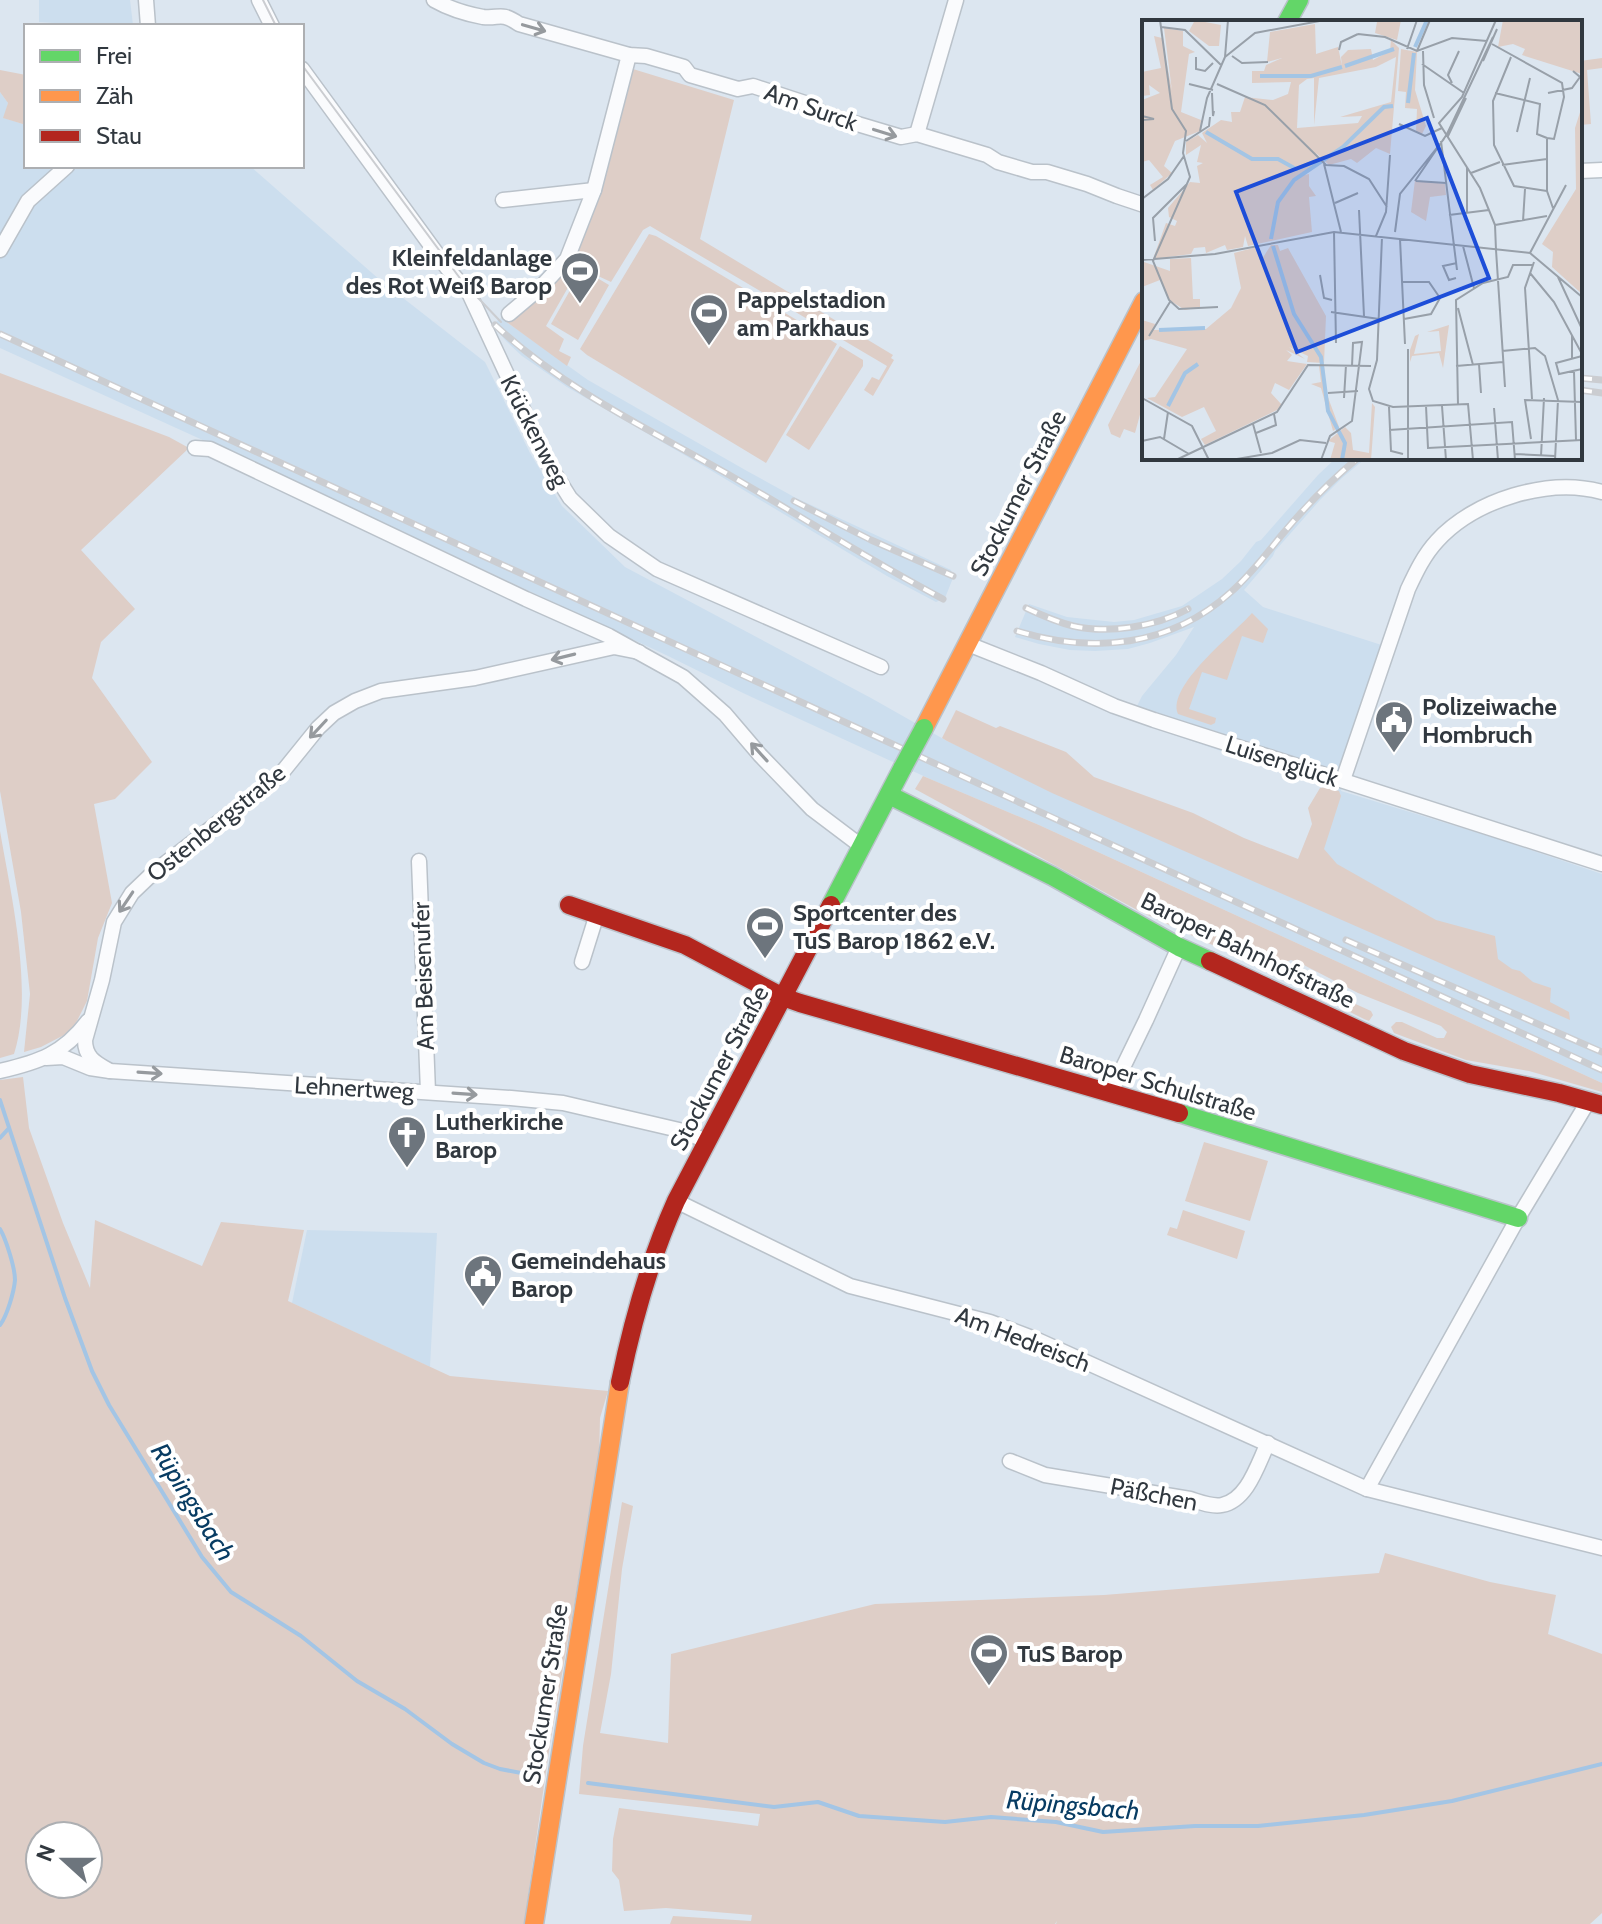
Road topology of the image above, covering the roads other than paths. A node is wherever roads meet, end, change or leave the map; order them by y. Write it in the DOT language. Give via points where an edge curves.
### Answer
graph roads {
  1 [pos="146,0"];
  2 [pos="259,0"];
  3 [pos="434,0"];
  4 [pos="956,0"];
  5 [pos="1299,0"];
  6 [pos="1288,20"];
  7 [pos="148,24"];
  8 [pos="271,24"];
  9 [pos="629,55"];
  10 [pos="304,72"];
  11 [pos="917,134"];
  12 [pos="65,168"];
  13 [pos="1602,170"];
  14 [pos="1582,171"];
  15 [pos="594,190"];
  16 [pos="503,200"];
  17 [pos="1142,204"];
  18 [pos="0,250"];
  19 [pos="1142,305"];
  20 [pos="509,314"];
  21 [pos="195,448"];
  22 [pos="1602,492"];
  23 [pos="968,644"];
  24 [pos="639,652"];
  25 [pos="881,667"];
  26 [pos="1343,780"];
  27 [pos="889,795"];
  28 [pos="861,846"];
  29 [pos="419,861"];
  30 [pos="1602,864"];
  31 [pos="569,905"];
  32 [pos="597,914"];
  33 [pos="1179,947"];
  34 [pos="582,962"];
  35 [pos="783,997"];
  36 [pos="93,1014"];
  37 [pos="46,1058"];
  38 [pos="3,1070"];
  39 [pos="110,1071"];
  40 [pos="428,1092"];
  41 [pos="1111,1092"];
  42 [pos="1595,1103"];
  43 [pos="707,1141"];
  44 [pos="676,1201"];
  45 [pos="1518,1218"];
  46 [pos="1268,1443"];
  47 [pos="1010,1461"];
  48 [pos="1367,1489"];
  49 [pos="1602,1548"];
  50 [pos="534,1924"];
  1 -- 7 [label="street"];
  2 -- 8 [label="street"];
  3 -- 9 [label="street, Am Surck, one-way"];
  4 -- 11 [label="street"];
  5 -- 6 [label="main road"];
  9 -- 11 [label="street, Am Surck, one-way" via="684,67 690,75 738,89 753,86 901,137"];
  9 -- 15 [label="street"];
  10 -- 25 [label="street, Krückenweg" via="469,293 548,463 570,498 609,536 657,569"];
  11 -- 17 [label="street, Am Surck"];
  12 -- 18 [label="street" via="28,201"];
  13 -- 14 [label="street"];
  15 -- 16 [label="street"];
  15 -- 20 [label="street" via="567,259"];
  19 -- 23 [label="main road, Stockumer Straße"];
  21 -- 24 [label="street, Ostenbergstraße" via="210,449"];
  22 -- 26 [label="street" via="1567,487 1516,494 1458,523 1437,541 1408,589"];
  23 -- 26 [label="street, Luisenglück" via="1114,706"];
  23 -- 27 [label="main road, Stockumer Straße, bridge"];
  28 -- 24 [label="street, Ostenbergstraße, one-way" via="812,809 725,714 683,677"];
  24 -- 36 [label="street, Ostenbergstraße, one-way" via="614,647 475,678 381,691 334,713 280,775 132,893 114,922"];
  26 -- 30 [label="street, Luisenglück"];
  27 -- 28 [label="main road, Stockumer Straße"];
  27 -- 33 [label="main road, Baroper Bahnhofstraße"];
  28 -- 35 [label="main road, Stockumer Straße"];
  29 -- 40 [label="street, Am Beisenufer"];
  31 -- 32 [label="main road, Baroper Schulstraße"];
  32 -- 34 [label="street"];
  32 -- 35 [label="main road, Baroper Schulstraße" via="685,945"];
  33 -- 41 [label="street"];
  33 -- 42 [label="main road, Baroper Bahnhofstraße" via="1404,1051 1470,1074"];
  35 -- 41 [label="main road, Baroper Schulstraße"];
  35 -- 43 [label="main road, Stockumer Straße"];
  36 -- 37 [label="street, Ostenbergstraße" via="65,1046"];
  36 -- 39 [label="street, Ostenbergstraße" via="85,1050"];
  37 -- 38 [label="street, Ostenbergstraße"];
  37 -- 39 [label="street, Lehnertweg" via="63,1057"];
  39 -- 40 [label="street, Lehnertweg, one-way"];
  40 -- 43 [label="street, Lehnertweg, one-way" via="563,1103"];
  41 -- 45 [label="main road, Baroper Schulstraße"];
  42 -- 45 [label="street"];
  43 -- 44 [label="main road, Stockumer Straße"];
  44 -- 46 [label="street, Am Hedreisch" via="850,1286 990,1322"];
  44 -- 50 [label="main road, Stockumer Straße" via="646,1276 624,1358"];
  45 -- 48 [label="street"];
  46 -- 47 [label="street, Päßchen" via="1244,1490 1222,1505 1045,1475"];
  46 -- 48 [label="street, Am Hedreisch"];
  48 -- 49 [label="street, Am Hedreisch"];
}
